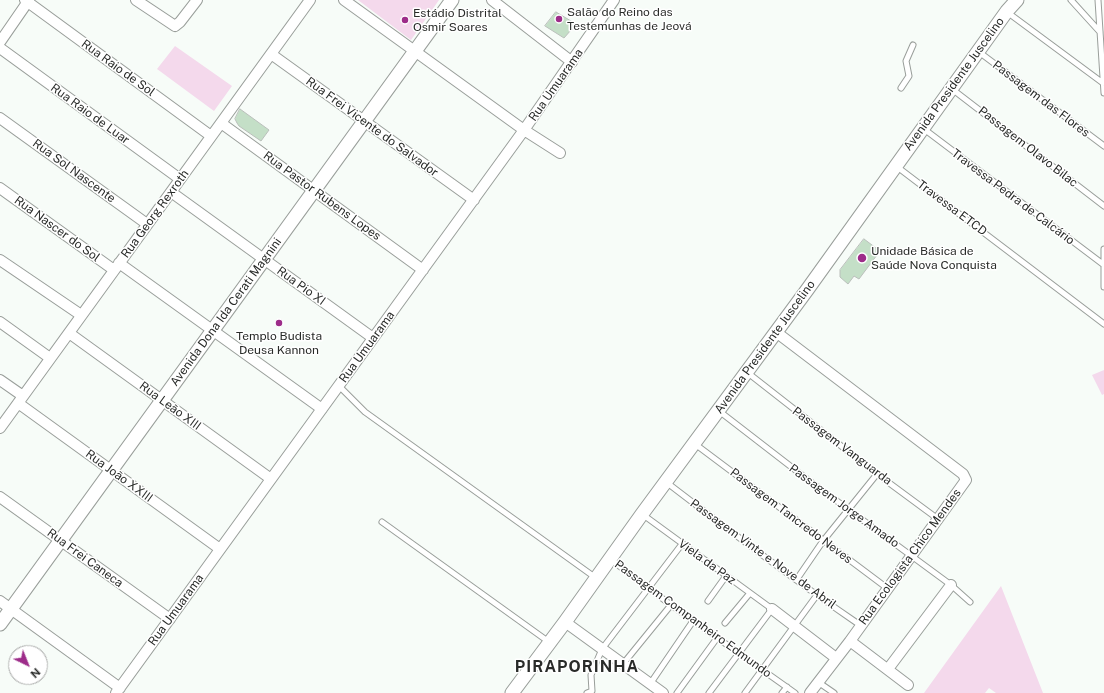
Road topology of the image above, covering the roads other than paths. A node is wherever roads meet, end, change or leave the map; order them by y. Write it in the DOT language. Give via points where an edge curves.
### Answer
graph roads {
  1 [pos="136,0"];
  2 [pos="197,0"];
  3 [pos="310,0"];
  4 [pos="344,0"];
  5 [pos="452,0"];
  6 [pos="492,0"];
  7 [pos="614,0"];
  8 [pos="1017,0"];
  9 [pos="1071,0"];
  10 [pos="1098,0"];
  11 [pos="27,1"];
  12 [pos="1007,11"];
  13 [pos="1100,32"];
  14 [pos="0,42"];
  15 [pos="913,45"];
  16 [pos="0,48"];
  17 [pos="415,51"];
  18 [pos="978,51"];
  19 [pos="271,54"];
  20 [pos="572,62"];
  21 [pos="1103,83"];
  22 [pos="901,88"];
  23 [pos="951,88"];
  24 [pos="1104,93"];
  25 [pos="0,118"];
  26 [pos="365,121"];
  27 [pos="221,123"];
  28 [pos="923,128"];
  29 [pos="524,130"];
  30 [pos="211,136"];
  31 [pos="1104,146"];
  32 [pos="560,153"];
  33 [pos="896,166"];
  34 [pos="180,179"];
  35 [pos="0,188"];
  36 [pos="314,191"];
  37 [pos="171,192"];
  38 [pos="474,200"];
  39 [pos="1104,206"];
  40 [pos="148,224"];
  41 [pos="1104,250"];
  42 [pos="0,260"];
  43 [pos="264,260"];
  44 [pos="1104,265"];
  45 [pos="117,266"];
  46 [pos="423,270"];
  47 [pos="1104,287"];
  48 [pos="81,316"];
  49 [pos="0,322"];
  50 [pos="1104,324"];
  51 [pos="213,330"];
  52 [pos="776,332"];
  53 [pos="69,333"];
  54 [pos="373,338"];
  55 [pos="50,358"];
  56 [pos="747,372"];
  57 [pos="0,380"];
  58 [pos="339,386"];
  59 [pos="20,400"];
  60 [pos="162,400"];
  61 [pos="322,409"];
  62 [pos="718,411"];
  63 [pos="0,428"];
  64 [pos="694,444"];
  65 [pos="111,471"];
  66 [pos="877,474"];
  67 [pos="271,479"];
  68 [pos="666,482"];
  69 [pos="0,496"];
  70 [pos="848,509"];
  71 [pos="642,514"];
  72 [pos="939,519"];
  73 [pos="382,522"];
  74 [pos="61,540"];
  75 [pos="823,542"];
  76 [pos="682,544"];
  77 [pos="220,549"];
  78 [pos="911,555"];
  79 [pos="610,559"];
  80 [pos="726,576"];
  81 [pos="596,578"];
  82 [pos="796,579"];
  83 [pos="950,585"];
  84 [pos="649,588"];
  85 [pos="887,588"];
  86 [pos="750,593"];
  87 [pos="817,595"];
  88 [pos="0,601"];
  89 [pos="708,601"];
  90 [pos="970,602"];
  91 [pos="671,605"];
  92 [pos="11,609"];
  93 [pos="772,609"];
  94 [pos="170,619"];
  95 [pos="693,621"];
  96 [pos="565,622"];
  97 [pos="0,624"];
  98 [pos="726,624"];
  99 [pos="860,625"];
  100 [pos="795,627"];
  101 [pos="717,638"];
  102 [pos="850,640"];
  103 [pos="550,642"];
  104 [pos="602,649"];
  105 [pos="740,653"];
  106 [pos="836,658"];
  107 [pos="623,664"];
  108 [pos="888,669"];
  109 [pos="763,670"];
  110 [pos="818,682"];
  111 [pos="908,685"];
  112 [pos="786,687"];
  113 [pos="649,688"];
  114 [pos="118,690"];
  115 [pos="590,692"];
  116 [pos="512,693"];
  117 [pos="663,693"];
  118 [pos="677,693"];
  119 [pos="709,693"];
  120 [pos="745,693"];
  121 [pos="782,693"];
  122 [pos="795,693"];
  123 [pos="810,693"];
  124 [pos="834,693"];
  1 -- 2 [label="street" via="175,26"];
  3 -- 19 [label="street, Rua Georg Rexroth"];
  4 -- 17 [label="street"];
  5 -- 17 [label="street, Avenida Dona Ida Cerati Magnini"];
  6 -- 20 [label="street"];
  7 -- 20 [label="street, Rua Umuarama"];
  8 -- 12 [label="street, Avenida Presidente Juscelino"];
  9 -- 13 [label="lane"];
  10 -- 13 [label="lane"];
  11 -- 14 [label="street"];
  11 -- 30 [label="street, Rua Raio de Sol"];
  12 -- 18 [label="street, Avenida Presidente Juscelino"];
  12 -- 21 [label="lane"];
  13 -- 21 [label="lane"];
  15 -- 22 [label="lane" via="906,61 909,76"];
  16 -- 34 [label="street, Rua Raio de Luar"];
  17 -- 26 [label="street, Avenida Dona Ida Cerati Magnini"];
  17 -- 29 [label="street"];
  18 -- 23 [label="street, Avenida Presidente Juscelino"];
  18 -- 31 [label="lane, Passagem das Flores"];
  19 -- 26 [label="street, Rua Frei Vicente do Salvador"];
  19 -- 27 [label="street, Rua Georg Rexroth"];
  20 -- 29 [label="street, Rua Umuarama"];
  21 -- 24 [label="lane"];
  23 -- 28 [label="street, Avenida Presidente Juscelino"];
  23 -- 39 [label="lane, Passagem Olavo Bilac"];
  25 -- 40 [label="street, Rua Sol Nascente"];
  26 -- 36 [label="street, Avenida Dona Ida Cerati Magnini"];
  26 -- 38 [label="street, Rua Frei Vicente do Salvador"];
  27 -- 30 [label="street, Rua Georg Rexroth"];
  27 -- 36 [label="street, Rua Pastor Rubens Lopes"];
  28 -- 33 [label="street, Avenida Presidente Juscelino"];
  28 -- 44 [label="lane, Travessa Pedra de Calcário"];
  29 -- 32 [label="street"];
  29 -- 38 [label="street, Rua Umuarama"];
  30 -- 34 [label="street, Rua Georg Rexroth"];
  33 -- 50 [label="lane, Travessa ETCD"];
  33 -- 52 [label="street, Avenida Presidente Juscelino"];
  34 -- 37 [label="street, Rua Georg Rexroth"];
  35 -- 45 [label="street, Rua Nascer do Sol"];
  36 -- 43 [label="street, Avenida Dona Ida Cerati Magnini"];
  36 -- 46 [label="street, Rua Pastor Rubens Lopes"];
  37 -- 40 [label="street, Rua Georg Rexroth"];
  37 -- 43 [label="street, Rua Pio XI"];
  38 -- 46 [label="street, Rua Umuarama"];
  40 -- 45 [label="street, Rua Georg Rexroth"];
  41 -- 44 [label="lane"];
  42 -- 48 [label="street"];
  43 -- 51 [label="street, Avenida Dona Ida Cerati Magnini"];
  43 -- 54 [label="street, Rua Pio XI"];
  44 -- 47 [label="lane"];
  45 -- 48 [label="street, Rua Georg Rexroth"];
  45 -- 51 [label="street, Rua Nascer do Sol"];
  46 -- 54 [label="street, Rua Umuarama"];
  48 -- 53 [label="street, Rua Georg Rexroth"];
  49 -- 55 [label="street"];
  51 -- 60 [label="street, Avenida Dona Ida Cerati Magnini"];
  51 -- 61 [label="street, Rua Nascer do Sol"];
  52 -- 56 [label="street, Avenida Presidente Juscelino"];
  52 -- 72 [label="street, Rua Ecologista Chico Mendes" via="965,477 964,483"];
  53 -- 55 [label="street, Rua Georg Rexroth"];
  53 -- 60 [label="street, Rua Leão XIII"];
  54 -- 58 [label="street, Rua Umuarama"];
  55 -- 59 [label="street, Rua Georg Rexroth"];
  56 -- 62 [label="street, Avenida Presidente Juscelino"];
  56 -- 66 [label="lane, Passagem Vanguarda"];
  57 -- 59 [label="street, Rua João XXIII"];
  58 -- 61 [label="street, Rua Umuarama"];
  58 -- 81 [label="lane" via="365,412"];
  59 -- 63 [label="street, Rua Georg Rexroth"];
  59 -- 65 [label="street, Rua João XXIII"];
  60 -- 65 [label="street, Avenida Dona Ida Cerati Magnini"];
  60 -- 67 [label="street, Rua Leão XIII"];
  61 -- 67 [label="street, Rua Umuarama"];
  62 -- 64 [label="street, Avenida Presidente Juscelino"];
  62 -- 70 [label="lane, Passagem Jorge Amado"];
  64 -- 68 [label="street, Avenida Presidente Juscelino"];
  64 -- 75 [label="lane, Passagem Tancredo Neves"];
  65 -- 74 [label="street, Avenida Dona Ida Cerati Magnini"];
  65 -- 77 [label="street, Rua João XXIII"];
  66 -- 70 [label="lane"];
  66 -- 72 [label="lane, Passagem Vanguarda"];
  67 -- 77 [label="street, Rua Umuarama"];
  68 -- 71 [label="street, Avenida Presidente Juscelino"];
  68 -- 82 [label="lane, Passagem Vinte e Nove de Abril"];
  69 -- 74 [label="street, Rua Frei Caneca"];
  70 -- 75 [label="lane"];
  70 -- 78 [label="lane, Passagem Jorge Amado"];
  71 -- 76 [label="lane, Viela da Paz"];
  71 -- 79 [label="street, Avenida Presidente Juscelino"];
  72 -- 78 [label="street, Rua Ecologista Chico Mendes"];
  73 -- 103 [label="lane"];
  74 -- 92 [label="street, Avenida Dona Ida Cerati Magnini"];
  74 -- 94 [label="street, Rua Frei Caneca"];
  75 -- 82 [label="lane"];
  75 -- 85 [label="lane, Passagem Tancredo Neves"];
  76 -- 80 [label="lane, Viela da Paz"];
  76 -- 84 [label="lane"];
  77 -- 94 [label="street, Rua Umuarama"];
  78 -- 83 [label="lane, Passagem Jorge Amado"];
  78 -- 85 [label="street, Rua Ecologista Chico Mendes"];
  79 -- 81 [label="street, Avenida Presidente Juscelino"];
  79 -- 84 [label="lane, Passagem Companheiro Edmundo"];
  80 -- 86 [label="lane, Viela da Paz"];
  80 -- 89 [label="lane"];
  81 -- 96 [label="street, Avenida Presidente Juscelino"];
  82 -- 87 [label="lane, Passagem Vinte e Nove de Abril"];
  83 -- 90 [label="lane, Passagem Jorge Amado"];
  83 -- 108 [label="street"];
  84 -- 91 [label="lane, Passagem Companheiro Edmundo"];
  84 -- 104 [label="lane"];
  85 -- 99 [label="street, Rua Ecologista Chico Mendes"];
  86 -- 93 [label="lane, Viela da Paz"];
  86 -- 98 [label="lane"];
  87 -- 99 [label="lane, Passagem Vinte e Nove de Abril"];
  87 -- 100 [label="lane"];
  88 -- 92 [label="street"];
  91 -- 95 [label="lane, Passagem Companheiro Edmundo"];
  91 -- 107 [label="lane"];
  92 -- 97 [label="street, Avenida Dona Ida Cerati Magnini"];
  92 -- 114 [label="street"];
  93 -- 100 [label="street"];
  93 -- 105 [label="lane"];
  94 -- 114 [label="street, Rua Umuarama"];
  95 -- 101 [label="lane, Passagem Companheiro Edmundo"];
  95 -- 113 [label="lane"];
  96 -- 103 [label="street, Avenida Presidente Juscelino"];
  96 -- 104 [label="street"];
  99 -- 102 [label="street, Rua Ecologista Chico Mendes"];
  100 -- 106 [label="street"];
  100 -- 109 [label="lane"];
  101 -- 105 [label="lane, Passagem Companheiro Edmundo"];
  101 -- 118 [label="lane"];
  102 -- 106 [label="street, Rua Ecologista Chico Mendes"];
  102 -- 108 [label="street"];
  103 -- 116 [label="street, Avenida Presidente Juscelino"];
  104 -- 107 [label="street"];
  104 -- 115 [label="lane" via="591,675"];
  105 -- 109 [label="lane, Passagem Companheiro Edmundo"];
  105 -- 119 [label="lane"];
  106 -- 110 [label="street, Rua Ecologista Chico Mendes"];
  107 -- 113 [label="street"];
  108 -- 111 [label="street"];
  109 -- 112 [label="lane, Passagem Companheiro Edmundo"];
  109 -- 120 [label="lane"];
  110 -- 123 [label="street, Rua Ecologista Chico Mendes"];
  110 -- 124 [label="lane"];
  112 -- 121 [label="lane"];
  112 -- 122 [label="lane, Passagem Companheiro Edmundo"];
  113 -- 117 [label="street"];
}
